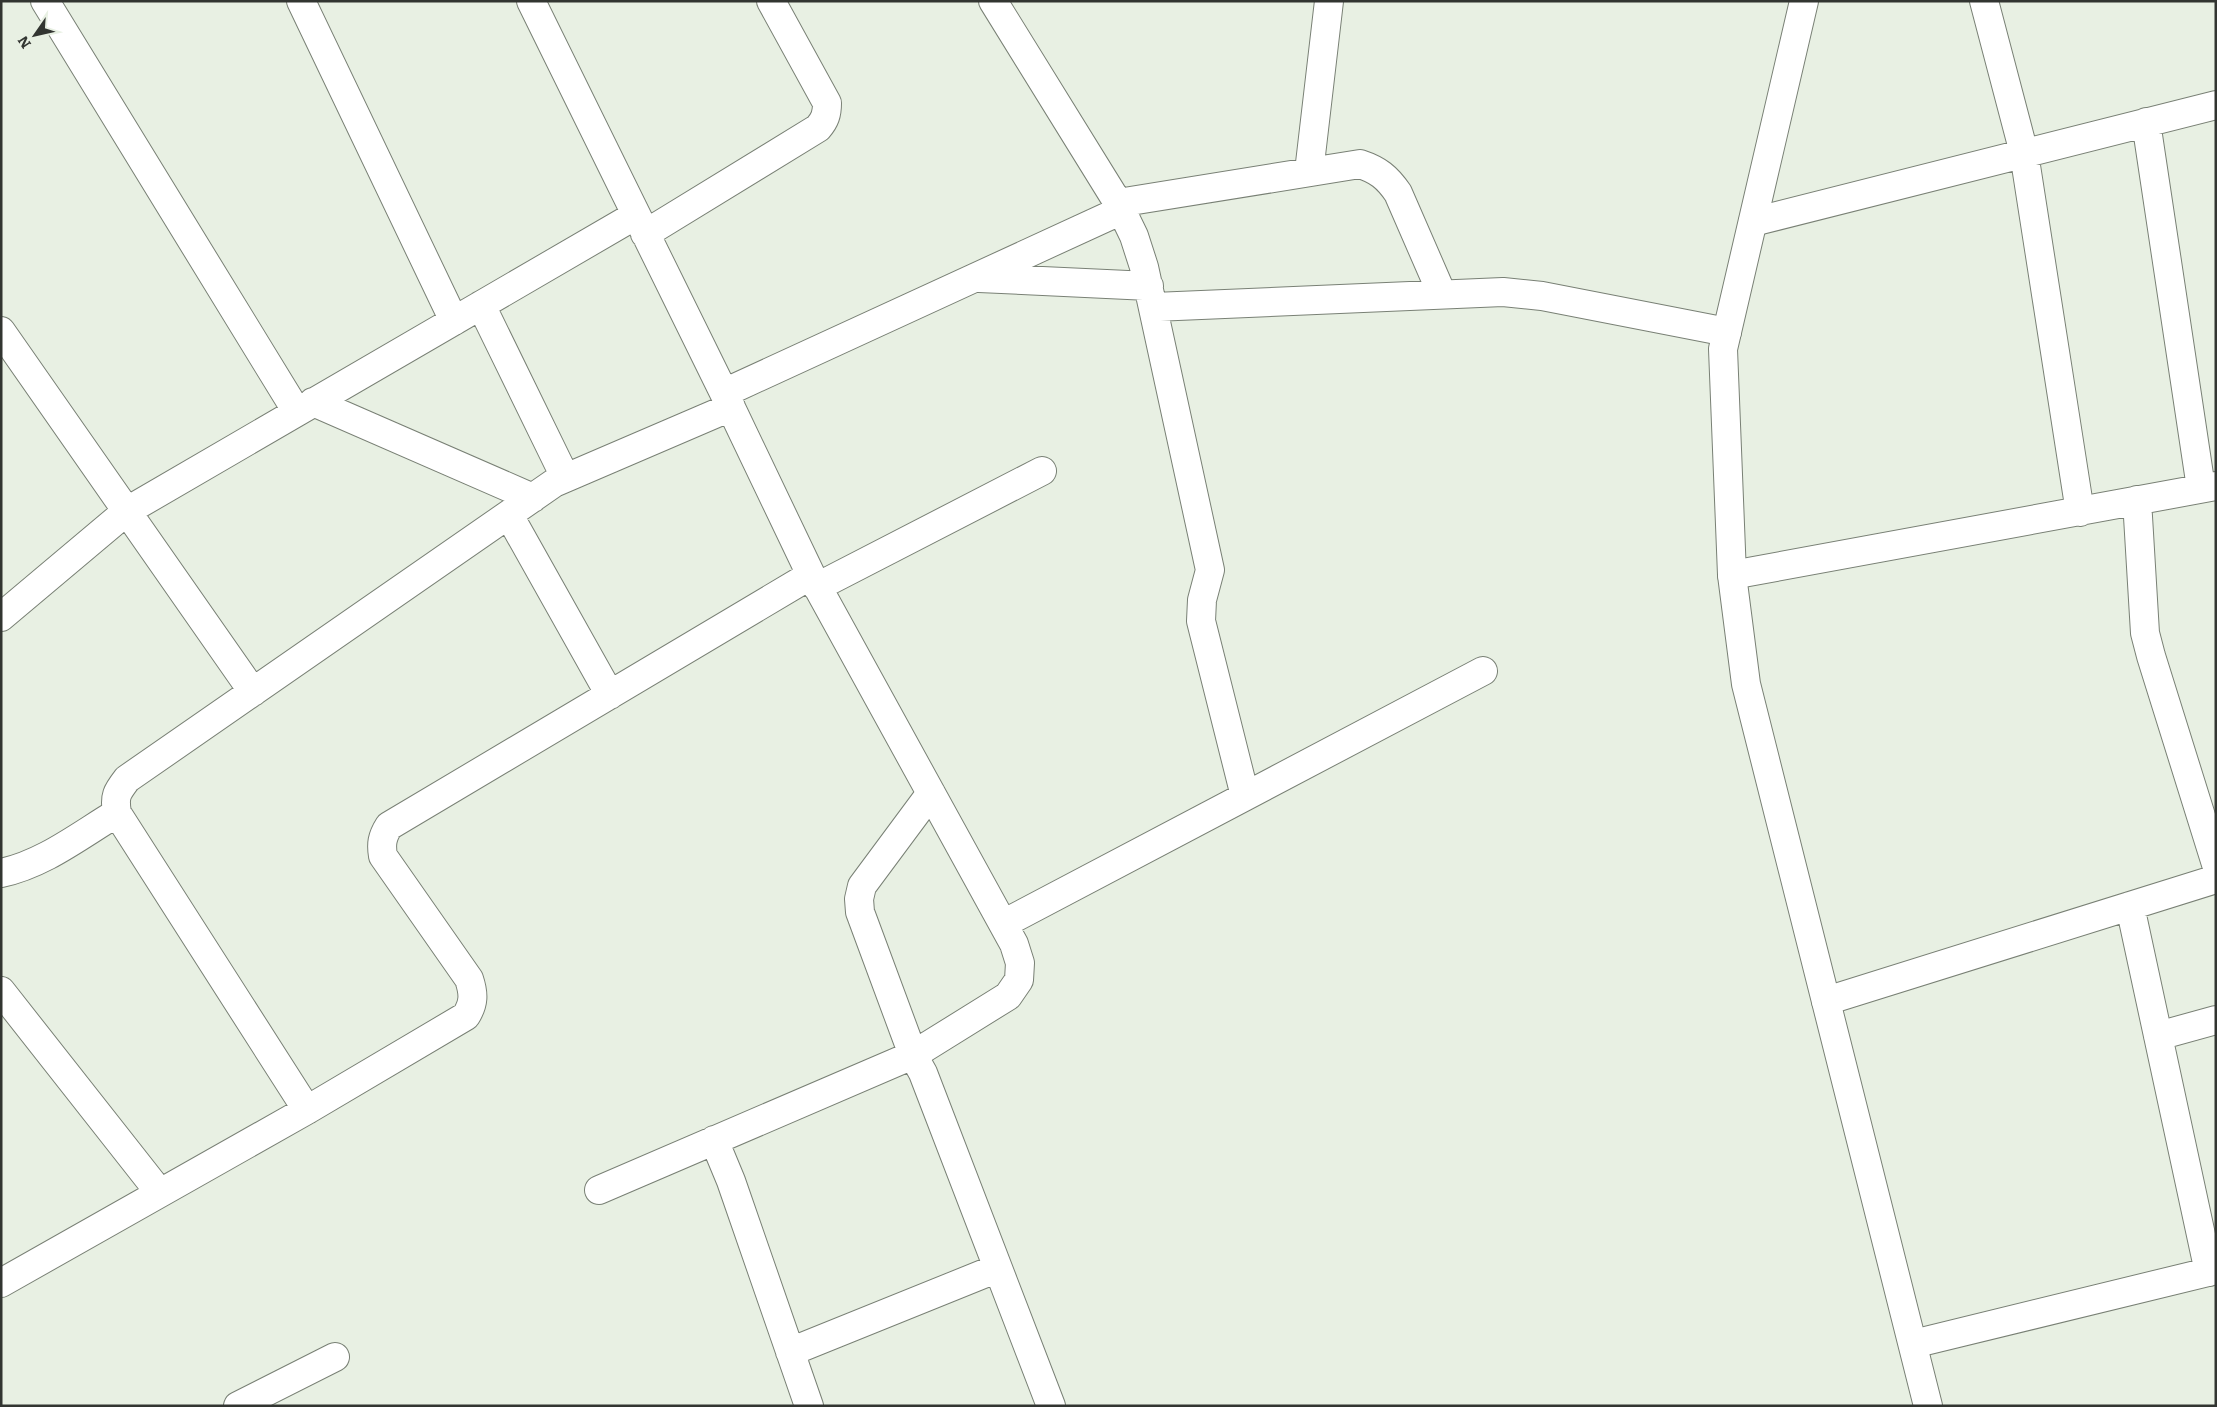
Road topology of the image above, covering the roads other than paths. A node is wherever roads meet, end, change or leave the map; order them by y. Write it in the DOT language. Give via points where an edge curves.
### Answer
graph roads {
  1 [pos="301,1"];
  2 [pos="531,1"];
  3 [pos="771,1"];
  4 [pos="993,1"];
  5 [pos="1329,1"];
  6 [pos="1804,1"];
  7 [pos="1984,1"];
  8 [pos="52,4"];
  9 [pos="2216,105"];
  10 [pos="2146,122"];
  11 [pos="2024,153"];
  12 [pos="1309,172"];
  13 [pos="1120,207"];
  14 [pos="1753,222"];
  15 [pos="641,225"];
  16 [pos="975,278"];
  17 [pos="1442,294"];
  18 [pos="1151,297"];
  19 [pos="481,305"];
  20 [pos="454,321"];
  21 [pos="1,331"];
  22 [pos="1727,332"];
  23 [pos="727,400"];
  24 [pos="305,407"];
  25 [pos="1042,471"];
  26 [pos="565,478"];
  27 [pos="2208,487"];
  28 [pos="533,498"];
  29 [pos="2137,500"];
  30 [pos="127,510"];
  31 [pos="2080,512"];
  32 [pos="509,515"];
  33 [pos="1732,575"];
  34 [pos="814,581"];
  35 [pos="1,617"];
  36 [pos="1483,671"];
  37 [pos="253,692"];
  38 [pos="610,695"];
  39 [pos="931,793"];
  40 [pos="1245,796"];
  41 [pos="117,813"];
  42 [pos="2216,864"];
  43 [pos="1,873"];
  44 [pos="2216,879"];
  45 [pos="2130,906"];
  46 [pos="1003,924"];
  47 [pos="1,991"];
  48 [pos="1826,1001"];
  49 [pos="2216,1020"];
  50 [pos="2158,1036"];
  51 [pos="918,1064"];
  52 [pos="307,1110"];
  53 [pos="717,1146"];
  54 [pos="599,1190"];
  55 [pos="160,1193"];
  56 [pos="998,1268"];
  57 [pos="2212,1271"];
  58 [pos="1,1284"];
  59 [pos="1913,1344"];
  60 [pos="790,1352"];
  61 [pos="335,1357"];
  62 [pos="238,1406"];
  63 [pos="809,1406"];
  64 [pos="1051,1406"];
  65 [pos="1928,1406"];
  1 -- 20 [label="street"];
  2 -- 15 [label="street"];
  3 -- 15 [label="street" via="827,103 824,122"];
  4 -- 13 [label="street"];
  5 -- 12 [label="street"];
  6 -- 14 [label="street"];
  7 -- 11 [label="street"];
  8 -- 24 [label="street"];
  9 -- 10 [label="street"];
  10 -- 11 [label="street"];
  10 -- 27 [label="street"];
  11 -- 14 [label="street"];
  11 -- 31 [label="street"];
  12 -- 13 [label="street"];
  12 -- 17 [label="street" via="1360,164 1376,169 1388,178 1398,193"];
  13 -- 16 [label="street"];
  13 -- 18 [label="street" via="1140,252"];
  14 -- 22 [label="street"];
  15 -- 19 [label="street"];
  15 -- 23 [label="street"];
  16 -- 18 [label="street"];
  16 -- 23 [label="street"];
  17 -- 18 [label="street"];
  17 -- 22 [label="street" via="1503,292 1542,296"];
  18 -- 40 [label="street" via="1210,570 1202,600 1201,621"];
  19 -- 20 [label="street"];
  19 -- 26 [label="street"];
  20 -- 24 [label="street"];
  21 -- 30 [label="street"];
  22 -- 33 [label="street" via="1723,349"];
  23 -- 26 [label="street"];
  23 -- 34 [label="street"];
  24 -- 28 [label="street"];
  24 -- 30 [label="street"];
  25 -- 34 [label="street"];
  26 -- 28 [label="street"];
  27 -- 29 [label="street"];
  28 -- 32 [label="street"];
  29 -- 31 [label="street"];
  29 -- 42 [label="street" via="2145,633"];
  30 -- 35 [label="street"];
  30 -- 37 [label="street"];
  31 -- 33 [label="street"];
  32 -- 37 [label="street"];
  32 -- 38 [label="street"];
  33 -- 48 [label="street" via="1746,684"];
  34 -- 38 [label="street"];
  34 -- 39 [label="street"];
  36 -- 40 [label="street"];
  37 -- 41 [label="street" via="127,779 114,800"];
  38 -- 52 [label="street" via="386,830 381,844 384,856 469,979 473,992 472,1007 466,1016"];
  39 -- 46 [label="street"];
  39 -- 51 [label="street" via="869,875 859,899 860,912"];
  40 -- 46 [label="street"];
  41 -- 43 [label="street" via="45,857 20,869"];
  41 -- 52 [label="street"];
  44 -- 45 [label="street"];
  45 -- 48 [label="street"];
  45 -- 50 [label="street"];
  46 -- 51 [label="street" via="1020,963 1019,980 1008,996"];
  47 -- 55 [label="street"];
  48 -- 59 [label="street"];
  49 -- 50 [label="street"];
  50 -- 57 [label="street"];
  51 -- 53 [label="street"];
  51 -- 56 [label="street"];
  52 -- 55 [label="street"];
  53 -- 54 [label="street"];
  53 -- 60 [label="street"];
  55 -- 58 [label="street"];
  56 -- 60 [label="street"];
  56 -- 64 [label="street"];
  57 -- 59 [label="street"];
  59 -- 65 [label="street"];
  60 -- 63 [label="street"];
  61 -- 62 [label="street"];
}
